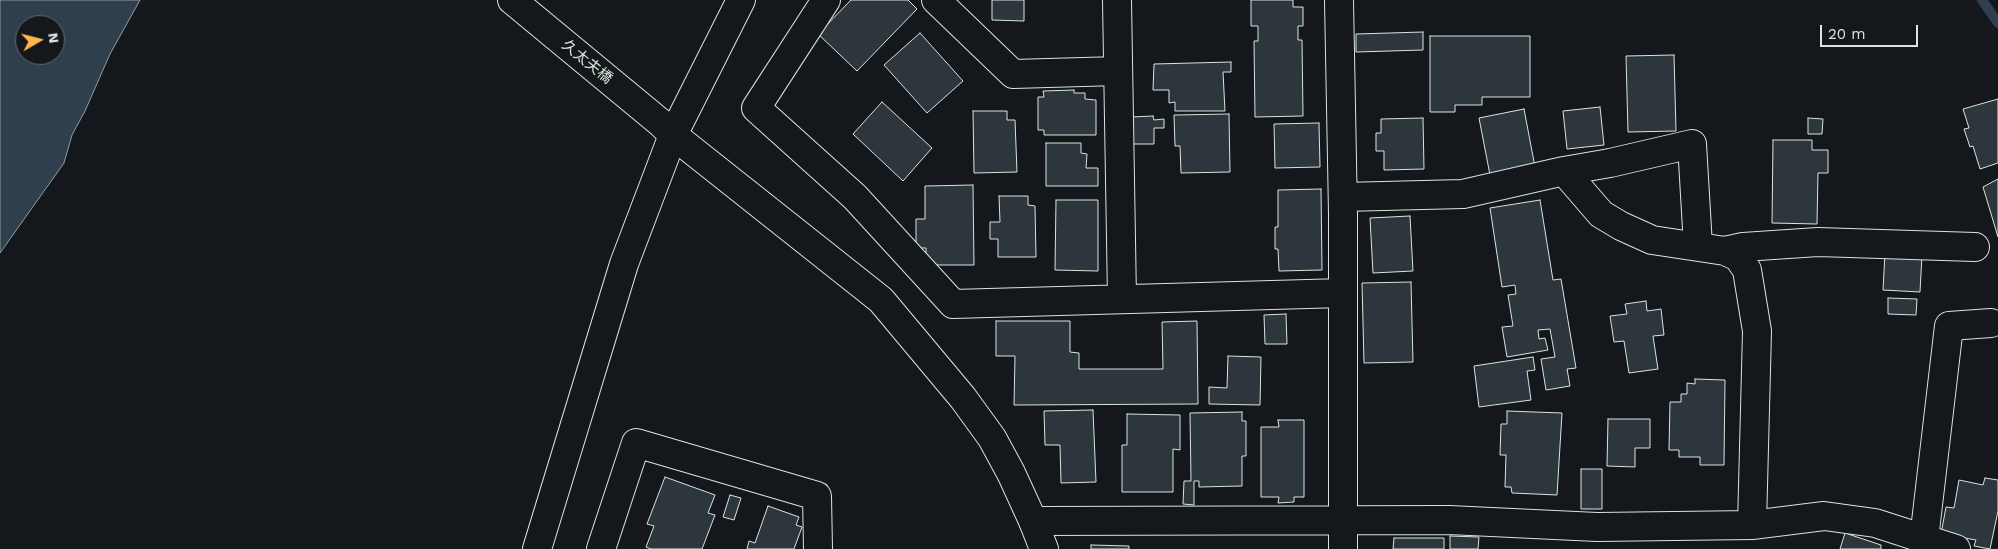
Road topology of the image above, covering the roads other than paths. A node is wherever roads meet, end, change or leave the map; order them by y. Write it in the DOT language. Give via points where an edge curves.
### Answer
graph roads {
  1 [pos="512,0"];
  2 [pos="741,0"];
  3 [pos="826,0"];
  4 [pos="936,0"];
  5 [pos="1117,0"];
  6 [pos="1339,0"];
  7 [pos="1118,71"];
  8 [pos="668,129"];
  9 [pos="1564,171"];
  10 [pos="1343,197"];
  11 [pos="1698,246"];
  12 [pos="1975,247"];
  13 [pos="1725,251"];
  14 [pos="1343,293"];
  15 [pos="1122,299"];
  16 [pos="1991,323"];
  17 [pos="1343,520"];
  18 [pos="1033,521"];
  19 [pos="1752,525"];
  20 [pos="1597,538"];
  21 [pos="1924,539"];
  22 [pos="538,549"];
  23 [pos="601,549"];
  24 [pos="818,549"];
  25 [pos="1044,549"];
  26 [pos="1343,549"];
  27 [pos="1956,549"];
  1 -- 8 [label="street, 久太夫橋"];
  2 -- 8 [label="street"];
  3 -- 15 [label="street" via="756,108 855,197 953,304"];
  4 -- 7 [label="street" via="1013,74"];
  5 -- 7 [label="street"];
  6 -- 10 [label="street"];
  7 -- 15 [label="street"];
  8 -- 18 [label="street, 久太夫橋" via="881,300 992,438"];
  8 -- 22 [label="street"];
  9 -- 10 [label="street" via="1462,194"];
  9 -- 11 [label="street" via="1601,214 1621,226 1652,240"];
  9 -- 11 [label="street" via="1692,144"];
  10 -- 14 [label="street"];
  11 -- 13 [label="street"];
  12 -- 13 [label="street" via="1818,242"];
  13 -- 19 [label="street" via="1738,257 1747,270 1757,331"];
  14 -- 15 [label="street"];
  14 -- 17 [label="street"];
  16 -- 21 [label="street" via="1949,326"];
  17 -- 18 [label="street"];
  17 -- 20 [label="street" via="1449,520"];
  17 -- 26 [label="street"];
  18 -- 25 [label="street, 久太夫橋"];
  19 -- 20 [label="street"];
  19 -- 21 [label="street" via="1824,516 1875,522"];
  21 -- 27 [label="street"];
  23 -- 24 [label="street" via="636,443 817,496"];
}
